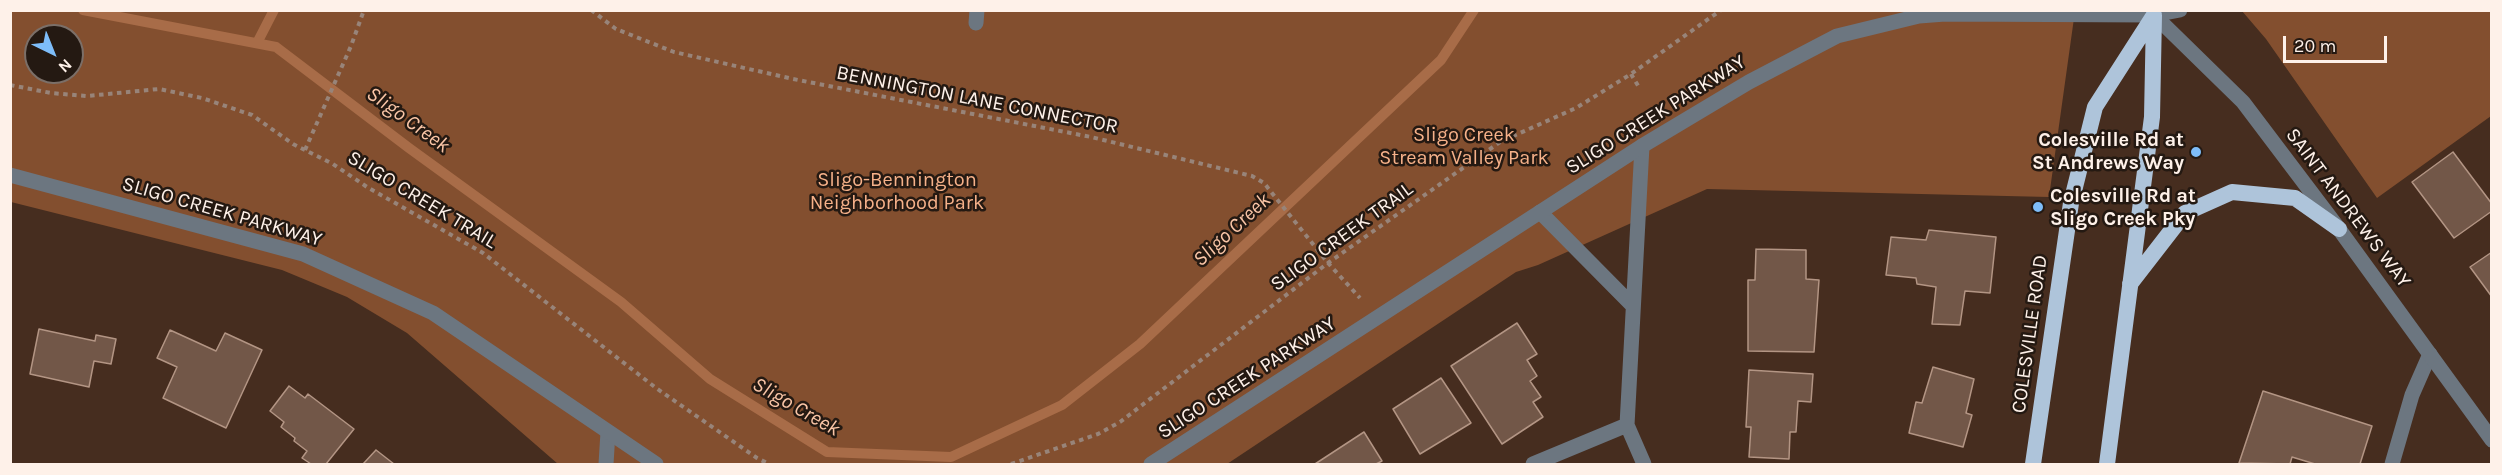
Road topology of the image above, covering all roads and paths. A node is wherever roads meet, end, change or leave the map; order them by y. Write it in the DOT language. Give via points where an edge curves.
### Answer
graph roads {
  1 [pos="364,10"];
  2 [pos="591,10"];
  3 [pos="1721,10"];
  4 [pos="2180,10"];
  5 [pos="2154,13"];
  6 [pos="1631,74"];
  7 [pos="10,85"];
  8 [pos="1640,89"];
  9 [pos="1642,146"];
  10 [pos="305,150"];
  11 [pos="10,175"];
  12 [pos="1540,212"];
  13 [pos="2339,229"];
  14 [pos="1328,262"];
  15 [pos="2129,284"];
  16 [pos="1633,306"];
  17 [pos="1378,317"];
  18 [pos="2430,354"];
  19 [pos="1627,425"];
  20 [pos="608,432"];
  21 [pos="2492,440"];
  22 [pos="606,465"];
  23 [pos="656,465"];
  24 [pos="769,465"];
  25 [pos="1011,465"];
  26 [pos="1151,465"];
  27 [pos="1533,465"];
  28 [pos="1644,465"];
  29 [pos="2033,465"];
  30 [pos="2107,465"];
  31 [pos="2392,465"];
  1 -- 10 [label="path"];
  2 -- 14 [label="path, BENNINGTON LANE CONNECTOR" via="616,29 674,52 1091,137 1251,176 1264,183"];
  3 -- 6 [label="path, SLIGO CREEK TRAIL"];
  4 -- 5 [label="street, SLIGO CREEK PARKWAY"];
  5 -- 9 [label="street, SLIGO CREEK PARKWAY" via="1945,14 1919,16 1837,36 1749,82"];
  5 -- 13 [label="street, SAINT ANDREWS WAY" via="2243,102"];
  5 -- 15 [label="highway" via="2152,117"];
  5 -- 29 [label="highway, COLESVILLE ROAD" via="2094,107 2071,203"];
  6 -- 8 [label="path"];
  6 -- 14 [label="path, SLIGO CREEK TRAIL" via="1576,108 1500,142"];
  7 -- 10 [label="path, SLIGO CREEK TRAIL" via="87,96 159,89 181,92 252,116"];
  9 -- 12 [label="street, SLIGO CREEK PARKWAY"];
  9 -- 16 [label="street"];
  10 -- 24 [label="path, SLIGO CREEK TRAIL" via="483,253 656,388"];
  11 -- 20 [label="street, SLIGO CREEK PARKWAY" via="303,254 433,313"];
  12 -- 16 [label="street"];
  12 -- 17 [label="street, SLIGO CREEK PARKWAY"];
  13 -- 15 [label="highway" via="2295,198 2232,192 2186,213"];
  13 -- 18 [label="street, SAINT ANDREWS WAY"];
  14 -- 17 [label="path, BENNINGTON LANE CONNECTOR"];
  14 -- 25 [label="path, SLIGO CREEK TRAIL" via="1120,422 1098,434"];
  15 -- 30 [label="highway"];
  16 -- 19 [label="street"];
  17 -- 26 [label="street, SLIGO CREEK PARKWAY"];
  18 -- 21 [label="street, SAINT ANDREWS WAY"];
  18 -- 31 [label="street" via="2412,395"];
  19 -- 27 [label="street"];
  19 -- 28 [label="street"];
  20 -- 22 [label="street"];
  20 -- 23 [label="street, SLIGO CREEK PARKWAY"];
}
